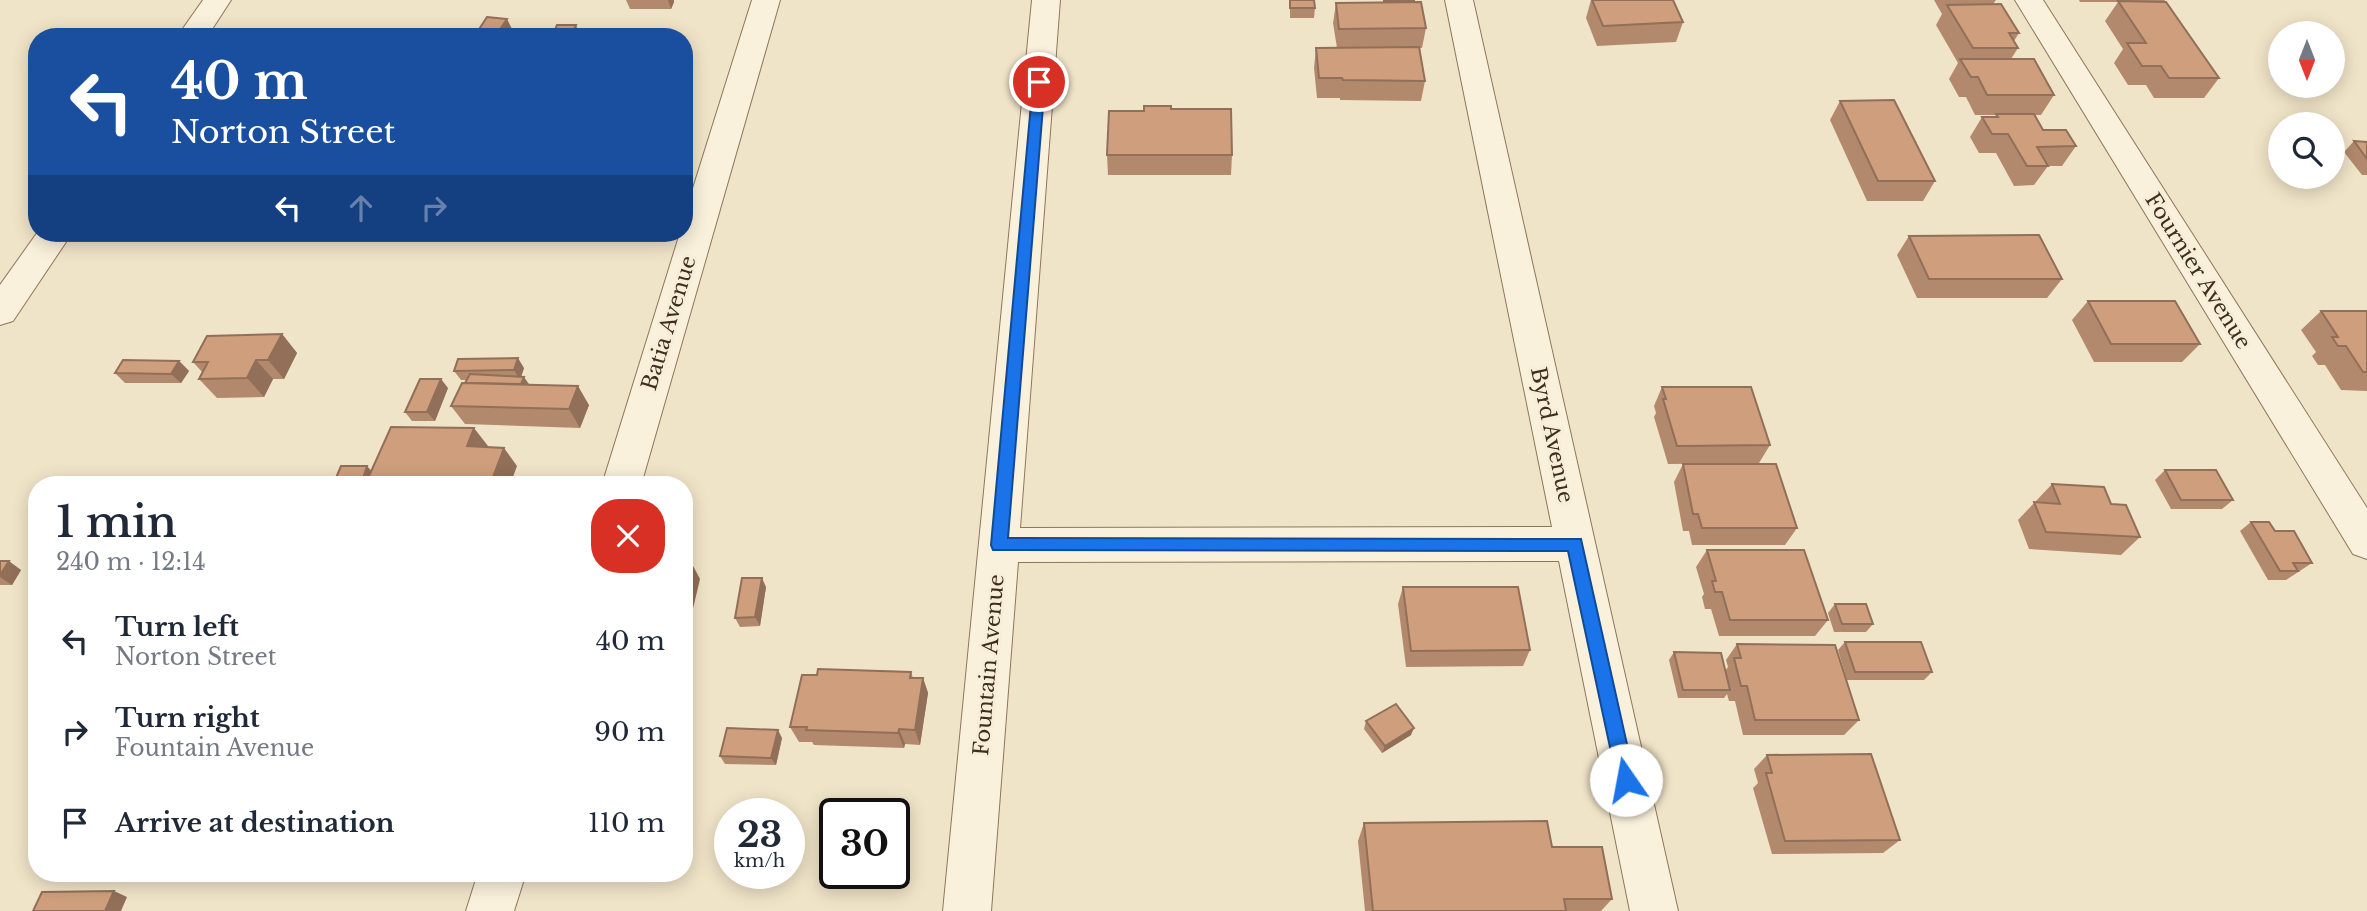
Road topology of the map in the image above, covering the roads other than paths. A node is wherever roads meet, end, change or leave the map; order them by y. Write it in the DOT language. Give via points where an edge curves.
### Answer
graph roads {
  1 [pos="218,0"];
  2 [pos="766,0"];
  3 [pos="1046,0"];
  4 [pos="1459,0"];
  5 [pos="2029,0"];
  6 [pos="198,28"];
  7 [pos="49,242"];
  8 [pos="0,312"];
  9 [pos="624,476"];
  10 [pos="2367,542"];
  11 [pos="1575,544"];
  12 [pos="999,545"];
  13 [pos="499,882"];
  14 [pos="491,911"];
  15 [pos="967,911"];
  16 [pos="1654,911"];
  1 -- 6 [label="street"];
  2 -- 9 [label="street, Batia Avenue"];
  3 -- 12 [label="street, Fountain Avenue"];
  4 -- 11 [label="street, Byrd Avenue"];
  5 -- 10 [label="street, Fournier Avenue"];
  7 -- 8 [label="street"];
  11 -- 12 [label="street"];
  11 -- 16 [label="street, Byrd Avenue"];
  12 -- 15 [label="street, Fountain Avenue"];
  13 -- 14 [label="street"];
}
